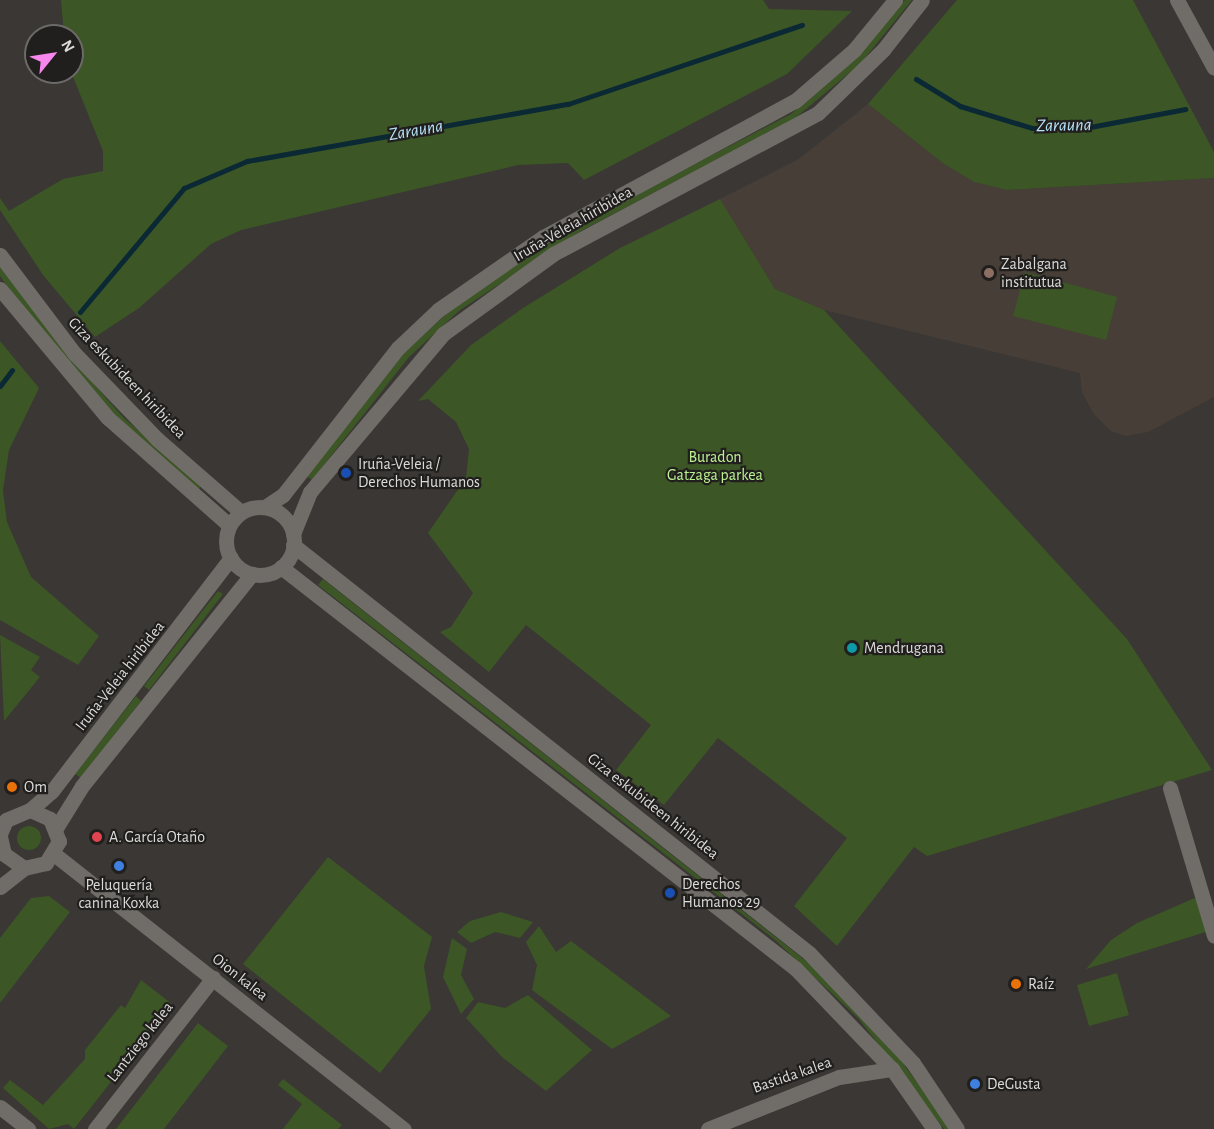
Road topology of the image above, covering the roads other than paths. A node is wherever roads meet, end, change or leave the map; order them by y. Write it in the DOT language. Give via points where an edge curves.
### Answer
graph roads {
  1 [pos="895,0"];
  2 [pos="922,0"];
  3 [pos="1177,0"];
  4 [pos="1214,66"];
  5 [pos="0,255"];
  6 [pos="0,289"];
  7 [pos="265,507"];
  8 [pos="241,512"];
  9 [pos="230,525"];
  10 [pos="293,540"];
  11 [pos="231,558"];
  12 [pos="281,567"];
  13 [pos="252,574"];
  14 [pos="1170,788"];
  15 [pos="30,810"];
  16 [pos="2,827"];
  17 [pos="56,828"];
  18 [pos="0,843"];
  19 [pos="54,854"];
  20 [pos="24,868"];
  21 [pos="0,887"];
  22 [pos="1214,936"];
  23 [pos="213,978"];
  24 [pos="892,1069"];
  25 [pos="0,1107"];
  26 [pos="28,1129"];
  27 [pos="95,1129"];
  28 [pos="404,1129"];
  29 [pos="708,1129"];
  30 [pos="934,1129"];
  31 [pos="957,1129"];
  1 -- 7 [label="street, Iruña-Veleia hiribidea" via="854,50 795,101 543,237 438,310 398,348 283,495"];
  2 -- 10 [label="street, Iruña-Veleia hiribidea" via="883,50 818,113 553,254 443,334 310,492"];
  3 -- 4 [label="street"];
  5 -- 8 [label="street, Giza eskubideen hiribidea" via="75,354 157,439"];
  6 -- 9 [label="street" via="108,418"];
  7 -- 8 [label="street"];
  7 -- 10 [label="street" via="283,517"];
  8 -- 9 [label="street"];
  9 -- 11 [label="street"];
  10 -- 12 [label="street"];
  10 -- 31 [label="street, Giza eskubideen hiribidea" via="809,953 914,1063"];
  11 -- 13 [label="street"];
  11 -- 15 [label="street, Iruña-Veleia hiribidea" via="52,791"];
  12 -- 13 [label="street"];
  12 -- 24 [label="street" via="767,944"];
  13 -- 17 [label="street" via="82,786"];
  14 -- 22 [label="street"];
  15 -- 16 [label="street"];
  15 -- 17 [label="street" via="41,812"];
  16 -- 18 [label="street"];
  17 -- 19 [label="street"];
  18 -- 20 [label="street" via="12,864"];
  19 -- 20 [label="street" via="46,863"];
  19 -- 23 [label="street, Oion kalea"];
  20 -- 21 [label="street"];
  23 -- 27 [label="street, Lantziego kalea"];
  23 -- 28 [label="street, Oion kalea"];
  24 -- 29 [label="street, Bastida kalea" via="839,1077"];
  24 -- 30 [label="street"];
  25 -- 26 [label="street"];
}
